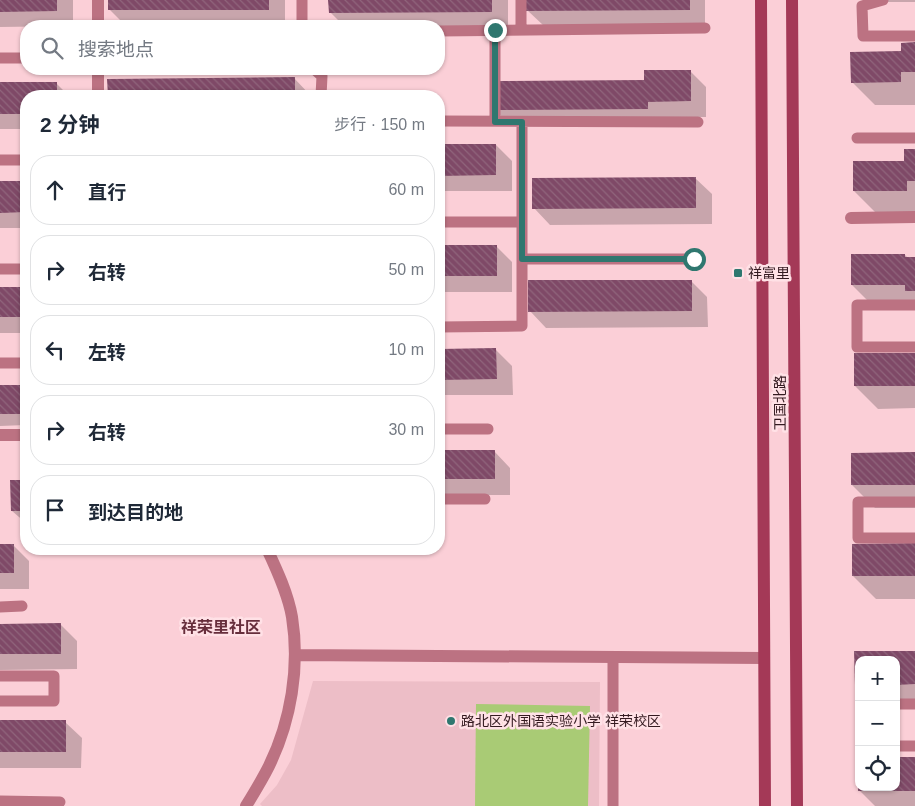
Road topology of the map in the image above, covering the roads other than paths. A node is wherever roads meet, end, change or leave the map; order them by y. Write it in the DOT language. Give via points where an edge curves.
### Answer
graph roads {
  1 [pos="98,0"];
  2 [pos="302,0"];
  3 [pos="521,0"];
  4 [pos="761,0"];
  5 [pos="792,0"];
  6 [pos="883,0"];
  7 [pos="98,20"];
  8 [pos="302,20"];
  9 [pos="705,28"];
  10 [pos="445,30"];
  11 [pos="495,30"];
  12 [pos="521,30"];
  13 [pos="915,36"];
  14 [pos="0,58"];
  15 [pos="20,58"];
  16 [pos="98,75"];
  17 [pos="321,75"];
  18 [pos="98,90"];
  19 [pos="321,90"];
  20 [pos="445,122"];
  21 [pos="495,122"];
  22 [pos="522,122"];
  23 [pos="698,122"];
  24 [pos="857,138"];
  25 [pos="915,138"];
  26 [pos="0,160"];
  27 [pos="20,160"];
  28 [pos="915,217"];
  29 [pos="851,218"];
  30 [pos="445,222"];
  31 [pos="522,222"];
  32 [pos="522,259"];
  33 [pos="694,259"];
  34 [pos="0,269"];
  35 [pos="20,269"];
  36 [pos="915,305"];
  37 [pos="445,327"];
  38 [pos="915,347"];
  39 [pos="0,363"];
  40 [pos="20,363"];
  41 [pos="445,428"];
  42 [pos="488,429"];
  43 [pos="0,435"];
  44 [pos="20,435"];
  45 [pos="445,499"];
  46 [pos="486,499"];
  47 [pos="915,502"];
  48 [pos="915,538"];
  49 [pos="270,555"];
  50 [pos="0,606"];
  51 [pos="22,606"];
  52 [pos="295,655"];
  53 [pos="613,657"];
  54 [pos="764,658"];
  55 [pos="0,676"];
  56 [pos="0,701"];
  57 [pos="900,704"];
  58 [pos="915,704"];
  59 [pos="900,746"];
  60 [pos="915,746"];
  61 [pos="0,801"];
  62 [pos="60,802"];
  63 [pos="246,806"];
  64 [pos="613,806"];
  65 [pos="765,806"];
  66 [pos="797,806"];
  1 -- 7 [label="street"];
  2 -- 8 [label="lane"];
  3 -- 12 [label="lane"];
  4 -- 54 [label="main road, 卫国北路"];
  5 -- 66 [label="main road, 卫国北路"];
  6 -- 13 [label="lane" via="862,6 863,36"];
  9 -- 12 [label="lane"];
  10 -- 11 [label="lane"];
  11 -- 12 [label="lane"];
  11 -- 21 [label="lane"];
  14 -- 15 [label="lane"];
  16 -- 18 [label="street"];
  17 -- 19 [label="lane"];
  20 -- 21 [label="lane"];
  21 -- 22 [label="lane"];
  22 -- 23 [label="lane"];
  22 -- 31 [label="lane"];
  24 -- 25 [label="lane"];
  26 -- 27 [label="lane"];
  28 -- 29 [label="street"];
  30 -- 31 [label="lane"];
  31 -- 32 [label="lane"];
  32 -- 33 [label="lane"];
  32 -- 37 [label="lane" via="522,326"];
  34 -- 35 [label="lane"];
  36 -- 38 [label="lane" via="857,306 857,347"];
  39 -- 40 [label="lane"];
  41 -- 42 [label="lane"];
  43 -- 44 [label="street"];
  45 -- 46 [label="lane"];
  47 -- 48 [label="lane" via="858,502 858,538"];
  49 -- 52 [label="street" via="292,616"];
  50 -- 51 [label="lane"];
  52 -- 53 [label="street"];
  52 -- 63 [label="street" via="291,696 282,733 269,766"];
  53 -- 54 [label="street"];
  53 -- 64 [label="lane"];
  54 -- 65 [label="main road, 卫国北路"];
  55 -- 56 [label="lane" via="54,676 54,702"];
  57 -- 58 [label="lane"];
  59 -- 60 [label="lane"];
  61 -- 62 [label="lane"];
}
